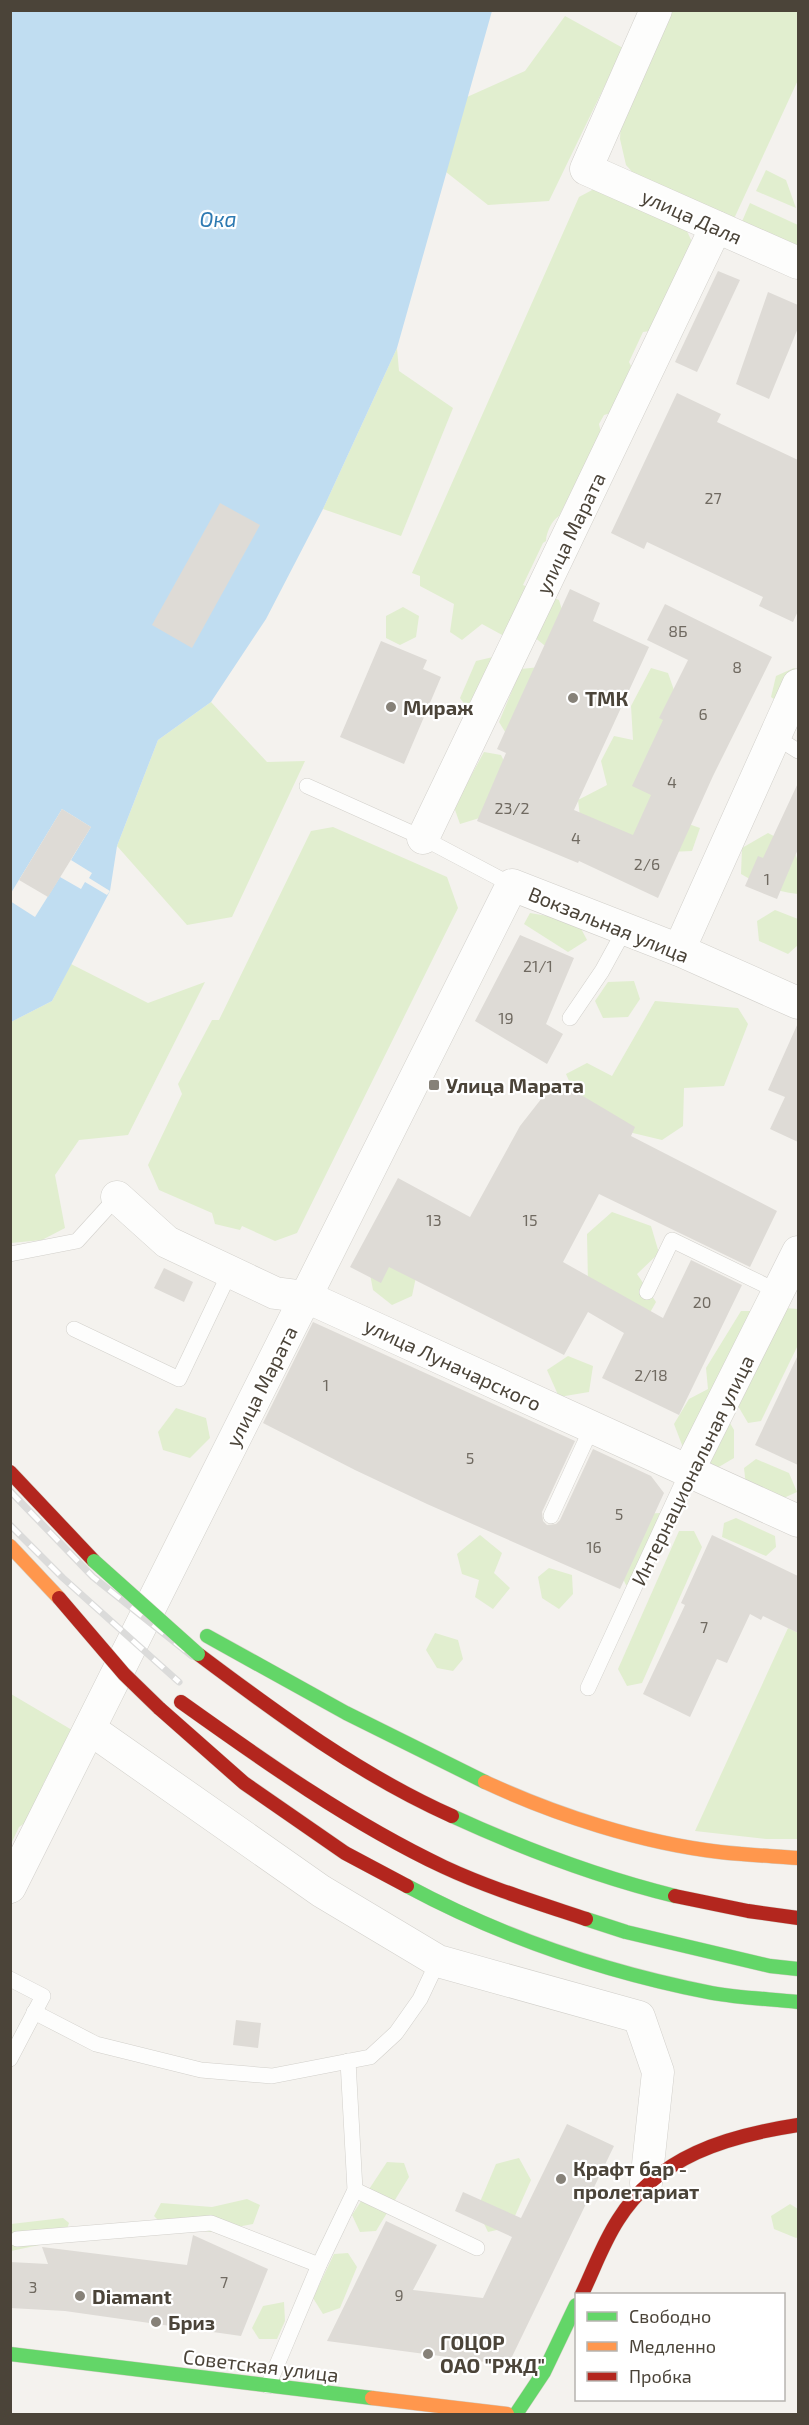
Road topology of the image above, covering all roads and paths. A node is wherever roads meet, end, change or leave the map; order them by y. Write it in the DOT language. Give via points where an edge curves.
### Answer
graph roads {
  1 [pos="656,10"];
  2 [pos="716,227"];
  3 [pos="798,262"];
  4 [pos="798,685"];
  5 [pos="786,743"];
  6 [pos="307,786"];
  7 [pos="423,838"];
  8 [pos="512,885"];
  9 [pos="625,929"];
  10 [pos="679,951"];
  11 [pos="798,1003"];
  12 [pos="570,1018"];
  13 [pos="117,1197"];
  14 [pos="798,1252"];
  15 [pos="10,1254"];
  16 [pos="230,1272"];
  17 [pos="647,1292"];
  18 [pos="779,1292"];
  19 [pos="306,1297"];
  20 [pos="74,1329"];
  21 [pos="592,1427"];
  22 [pos="688,1471"];
  23 [pos="10,1472"];
  24 [pos="551,1516"];
  25 [pos="798,1521"];
  26 [pos="10,1546"];
  27 [pos="94,1561"];
  28 [pos="59,1598"];
  29 [pos="178,1617"];
  30 [pos="202,1632"];
  31 [pos="134,1662"];
  32 [pos="588,1688"];
  33 [pos="170,1693"];
  34 [pos="90,1729"];
  35 [pos="798,1858"];
  36 [pos="10,1887"];
  37 [pos="798,1918"];
  38 [pos="438,1960"];
  39 [pos="798,1969"];
  40 [pos="10,1979"];
  41 [pos="798,2002"];
  42 [pos="34,2012"];
  43 [pos="10,2059"];
  44 [pos="348,2061"];
  45 [pos="798,2125"];
  46 [pos="646,2184"];
  47 [pos="355,2190"];
  48 [pos="17,2240"];
  49 [pos="477,2248"];
  50 [pos="319,2265"];
  51 [pos="583,2293"];
  52 [pos="575,2308"];
  53 [pos="10,2354"];
  54 [pos="267,2386"];
  55 [pos="507,2415"];
  56 [pos="516,2415"];
  1 -- 2 [label="street, улица Даля" via="586,169"];
  2 -- 3 [label="street, улица Даля"];
  2 -- 7 [label="street, улица Марата"];
  4 -- 5 [label="street"];
  5 -- 10 [label="street"];
  6 -- 7 [label="lane, Вокзальная улица"];
  7 -- 8 [label="lane, Вокзальная улица"];
  8 -- 9 [label="street, Вокзальная улица"];
  8 -- 19 [label="street, улица Марата"];
  9 -- 10 [label="street, Вокзальная улица"];
  9 -- 12 [label="lane"];
  10 -- 11 [label="street, Вокзальная улица"];
  13 -- 15 [label="lane" via="77,1241"];
  13 -- 16 [label="street, улица Луначарского" via="167,1242"];
  14 -- 18 [label="street, Интернациональная улица"];
  16 -- 19 [label="street, улица Луначарского" via="275,1293"];
  16 -- 20 [label="lane" via="179,1379"];
  17 -- 18 [label="lane" via="672,1240"];
  18 -- 22 [label="street, Интернациональная улица"];
  19 -- 21 [label="street, улица Луначарского"];
  19 -- 34 [label="street, улица Марата"];
  21 -- 22 [label="street, улица Луначарского"];
  21 -- 24 [label="lane"];
  22 -- 25 [label="street, улица Луначарского"];
  22 -- 32 [label="lane, Интернациональная улица"];
  23 -- 27 [label="main road"];
  26 -- 28 [label="main road"];
  27 -- 29 [label="main road, bridge"];
  27 -- 37 [label="main road, bridge" via="198,1654 294,1724 401,1790 459,1820 518,1845 641,1887 711,1905"];
  28 -- 31 [label="main road, bridge"];
  28 -- 41 [label="main road, bridge" via="124,1674 159,1708 244,1783 345,1853 454,1911 538,1946 712,1993"];
  30 -- 35 [label="main road" via="384,1734 519,1797 605,1828 686,1848"];
  33 -- 39 [label="main road" via="270,1766 444,1867 496,1889 626,1932"];
  34 -- 36 [label="street, улица Марата"];
  34 -- 38 [label="street" via="321,1892"];
  38 -- 44 [label="lane" via="420,1999 396,2032 370,2057"];
  38 -- 46 [label="street" via="639,2017 658,2072"];
  40 -- 42 [label="lane" via="43,1996"];
  42 -- 43 [label="lane"];
  42 -- 44 [label="lane" via="96,2044 201,2070 272,2076"];
  44 -- 47 [label="lane"];
  45 -- 46 [label="main road" via="707,2145 674,2162"];
  46 -- 51 [label="main road" via="622,2213"];
  47 -- 49 [label="lane"];
  47 -- 50 [label="lane"];
  48 -- 50 [label="lane" via="211,2223"];
  50 -- 54 [label="lane"];
  52 -- 56 [label="main road" via="544,2372"];
  53 -- 54 [label="main road, Советская улица"];
  54 -- 55 [label="main road, Советская улица"];
}
